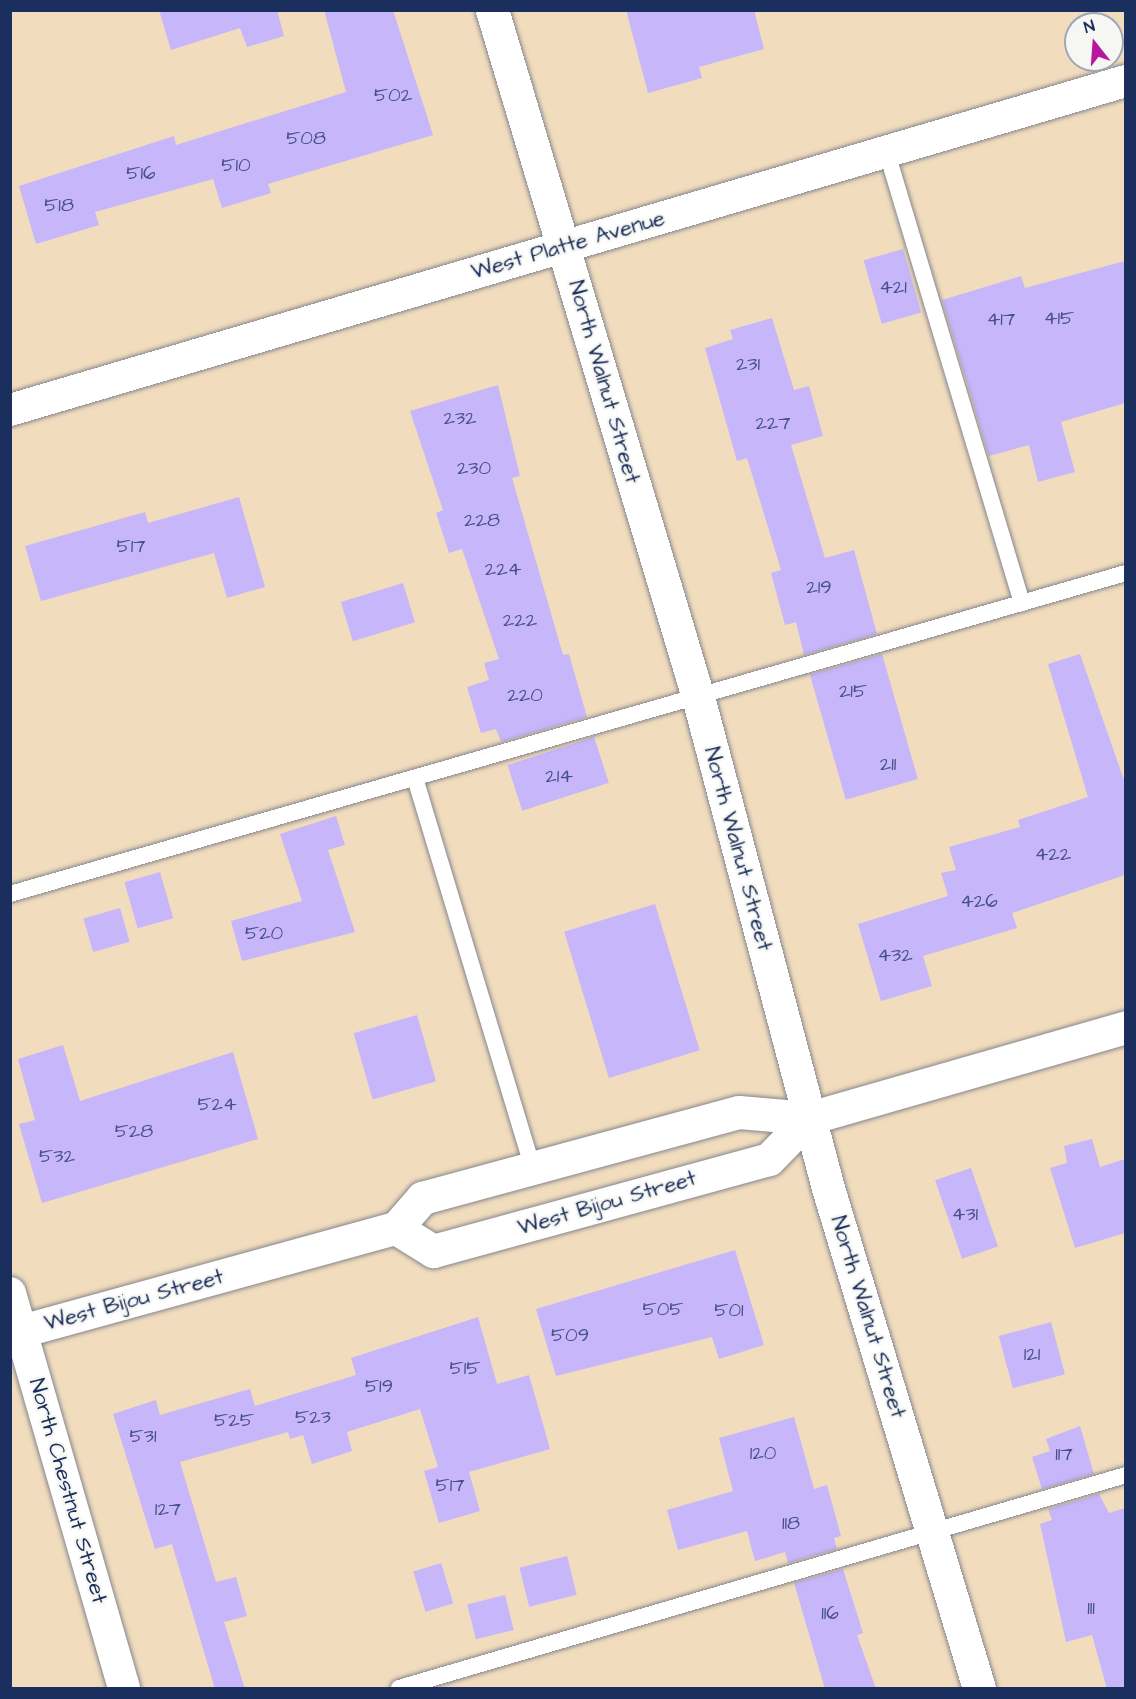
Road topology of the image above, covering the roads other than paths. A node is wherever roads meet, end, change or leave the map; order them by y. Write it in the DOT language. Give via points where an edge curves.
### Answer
graph roads {
  1 [pos="492,10"];
  2 [pos="1125,81"];
  3 [pos="887,153"];
  4 [pos="564,246"];
  5 [pos="10,411"];
  6 [pos="1125,573"];
  7 [pos="1022,603"];
  8 [pos="698,697"];
  9 [pos="415,778"];
  10 [pos="10,894"];
  11 [pos="1125,1027"];
  12 [pos="809,1118"];
  13 [pos="533,1168"];
  14 [pos="396,1228"];
  15 [pos="10,1293"];
  16 [pos="16,1333"];
  17 [pos="1125,1475"];
  18 [pos="936,1534"];
  19 [pos="124,1689"];
  20 [pos="399,1689"];
  21 [pos="979,1689"];
  1 -- 4 [label="main road, North Walnut Street"];
  2 -- 3 [label="street, West Platte Avenue"];
  3 -- 4 [label="street, West Platte Avenue"];
  3 -- 7 [label="lane"];
  4 -- 5 [label="street, West Platte Avenue"];
  4 -- 8 [label="main road, North Walnut Street"];
  6 -- 7 [label="lane"];
  7 -- 8 [label="lane"];
  8 -- 9 [label="lane"];
  8 -- 12 [label="main road, North Walnut Street"];
  9 -- 10 [label="lane"];
  9 -- 13 [label="lane"];
  11 -- 12 [label="main road, West Bijou Street"];
  12 -- 13 [label="main road, West Bijou Street" via="739,1112"];
  12 -- 14 [label="main road, West Bijou Street" via="769,1159 433,1251"];
  12 -- 18 [label="main road, North Walnut Street"];
  13 -- 14 [label="main road, West Bijou Street" via="422,1198"];
  14 -- 16 [label="main road, West Bijou Street"];
  15 -- 16 [label="street, North Chestnut Street"];
  16 -- 19 [label="street, North Chestnut Street"];
  17 -- 18 [label="lane"];
  18 -- 20 [label="lane"];
  18 -- 21 [label="main road, North Walnut Street"];
}
